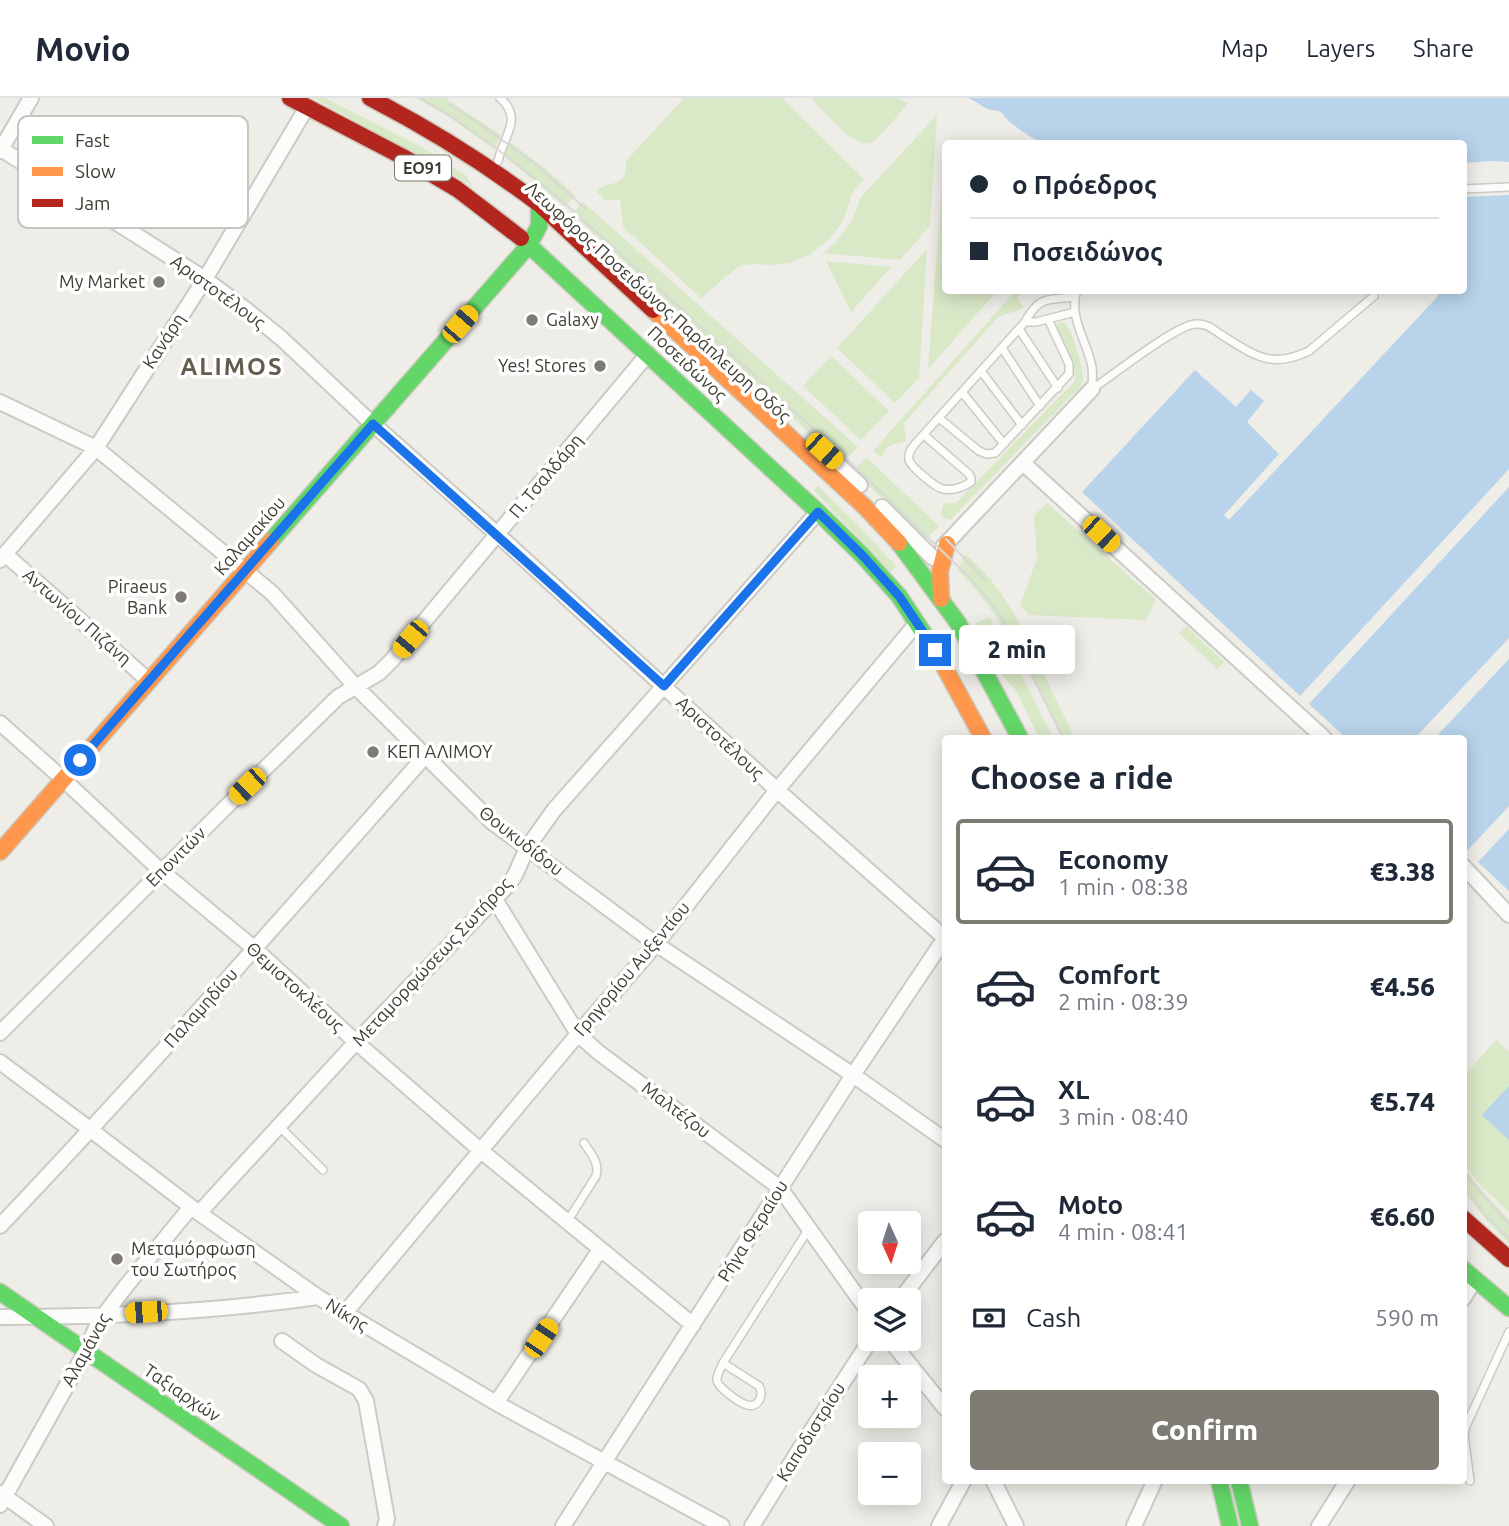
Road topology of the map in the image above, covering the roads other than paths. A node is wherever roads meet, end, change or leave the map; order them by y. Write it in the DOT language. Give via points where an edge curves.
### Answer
graph roads {
  1 [pos="31,98"];
  2 [pos="290,98"];
  3 [pos="370,98"];
  4 [pos="394,98"];
  5 [pos="500,98"];
  6 [pos="307,107"];
  7 [pos="21,116"];
  8 [pos="18,121"];
  9 [pos="1,150"];
  10 [pos="18,161"];
  11 [pos="500,169"];
  12 [pos="1509,187"];
  13 [pos="1467,189"];
  14 [pos="539,204"];
  15 [pos="248,206"];
  16 [pos="124,228"];
  17 [pos="235,228"];
  18 [pos="579,241"];
  19 [pos="529,245"];
  20 [pos="205,279"];
  21 [pos="1076,294"];
  22 [pos="1374,296"];
  23 [pos="1074,312"];
  24 [pos="1048,319"];
  25 [pos="1022,326"];
  26 [pos="1002,348"];
  27 [pos="648,354"];
  28 [pos="981,370"];
  29 [pos="1058,388"];
  30 [pos="1092,389"];
  31 [pos="962,392"];
  32 [pos="0,402"];
  33 [pos="1040,406"];
  34 [pos="939,418"];
  35 [pos="373,424"];
  36 [pos="1022,425"];
  37 [pos="924,435"];
  38 [pos="1004,444"];
  39 [pos="96,448"];
  40 [pos="1023,463"];
  41 [pos="818,512"];
  42 [pos="497,534"];
  43 [pos="947,544"];
  44 [pos="2,557"];
  45 [pos="933,558"];
  46 [pos="245,570"];
  47 [pos="921,571"];
  48 [pos="899,596"];
  49 [pos="941,599"];
  50 [pos="917,622"];
  51 [pos="149,681"];
  52 [pos="664,686"];
  53 [pos="356,687"];
  54 [pos="0,723"];
  55 [pos="981,735"];
  56 [pos="1018,735"];
  57 [pos="1321,735"];
  58 [pos="426,755"];
  59 [pos="63,779"];
  60 [pos="777,790"];
  61 [pos="527,848"];
  62 [pos="0,852"];
  63 [pos="1467,870"];
  64 [pos="161,871"];
  65 [pos="494,898"];
  66 [pos="1509,915"];
  67 [pos="942,935"];
  68 [pos="942,942"];
  69 [pos="656,944"];
  70 [pos="255,949"];
  71 [pos="0,1033"];
  72 [pos="578,1034"];
  73 [pos="356,1042"];
  74 [pos="0,1062"];
  75 [pos="853,1075"];
  76 [pos="279,1126"];
  77 [pos="91,1130"];
  78 [pos="942,1137"];
  79 [pos="584,1143"];
  80 [pos="480,1150"];
  81 [pos="323,1170"];
  82 [pos="780,1188"];
  83 [pos="195,1210"];
  84 [pos="567,1222"];
  85 [pos="1467,1222"];
  86 [pos="0,1226"];
  87 [pos="809,1229"];
  88 [pos="942,1245"];
  89 [pos="600,1250"];
  90 [pos="1509,1259"];
  91 [pos="1469,1274"];
  92 [pos="909,1288"];
  93 [pos="0,1292"];
  94 [pos="317,1297"];
  95 [pos="858,1297"];
  96 [pos="1509,1308"];
  97 [pos="344,1314"];
  98 [pos="103,1315"];
  99 [pos="0,1317"];
  100 [pos="36,1317"];
  101 [pos="693,1325"];
  102 [pos="1509,1332"];
  103 [pos="282,1341"];
  104 [pos="86,1351"];
  105 [pos="863,1351"];
  106 [pos="899,1351"];
  107 [pos="723,1363"];
  108 [pos="496,1404"];
  109 [pos="942,1404"];
  110 [pos="1467,1422"];
  111 [pos="1467,1455"];
  112 [pos="603,1463"];
  113 [pos="1471,1481"];
  114 [pos="962,1484"];
  115 [pos="995,1484"];
  116 [pos="1153,1484"];
  117 [pos="1220,1484"];
  118 [pos="1240,1484"];
  119 [pos="1345,1484"];
  120 [pos="2,1498"];
  121 [pos="46,1526"];
  122 [pos="341,1526"];
  123 [pos="385,1526"];
  124 [pos="563,1526"];
  125 [pos="722,1526"];
  126 [pos="752,1526"];
  127 [pos="939,1526"];
  128 [pos="1016,1526"];
  129 [pos="1134,1526"];
  130 [pos="1230,1526"];
  131 [pos="1250,1526"];
  132 [pos="1319,1526"];
  1 -- 7 [label="street"];
  2 -- 6 [label="main road, Ποσειδώνος / ΕΟ91"];
  3 -- 11 [label="main road, Ποσειδώνος / ΕΟ91"];
  4 -- 11 [label="street, Λεωφόρος Ποσειδώνος Παράπλευρη Οδός" via="449,129"];
  5 -- 11 [label="lane" via="512,121"];
  6 -- 15 [label="street, Κανάρη"];
  6 -- 19 [label="main road, Ποσειδώνος / ΕΟ91" via="432,173"];
  8 -- 9 [label="street"];
  9 -- 10 [label="street, Αριστοτέλους"];
  11 -- 14 [label="main road, Ποσειδώνος / ΕΟ91"];
  11 -- 45 [label="street, Λεωφόρος Ποσειδώνος Παράπλευρη Οδός" via="565,215 823,450"];
  12 -- 13 [label="lane"];
  14 -- 18 [label="main road, Ποσειδώνος / ΕΟ91"];
  14 -- 19 [label="main road" via="539,226"];
  16 -- 20 [label="street, Αριστοτέλους"];
  17 -- 20 [label="street, Κανάρη"];
  18 -- 19 [label="main road" via="550,236"];
  18 -- 47 [label="main road, Ποσειδώνος / ΕΟ91" via="842,484"];
  19 -- 27 [label="main road, Ποσειδώνος / ΕΟ91"];
  19 -- 35 [label="main road, Καλαμακίου"];
  20 -- 35 [label="street, Αριστοτέλους" via="281,338"];
  20 -- 39 [label="street, Κανάρη"];
  21 -- 23 [label="lane"];
  21 -- 25 [label="lane" via="1041,301"];
  22 -- 30 [label="lane" via="1309,351 1290,359 1255,356 1206,325 1196,324 1178,329"];
  23 -- 24 [label="lane"];
  23 -- 30 [label="lane" via="1092,367"];
  24 -- 25 [label="lane"];
  24 -- 29 [label="lane" via="1069,364 1069,374"];
  25 -- 26 [label="lane"];
  25 -- 29 [label="lane"];
  26 -- 28 [label="lane"];
  26 -- 33 [label="lane"];
  27 -- 41 [label="main road, Ποσειδώνος / ΕΟ91"];
  27 -- 42 [label="street, Π. Τσαλδάρη"];
  28 -- 31 [label="lane"];
  28 -- 36 [label="lane"];
  29 -- 33 [label="lane"];
  30 -- 40 [label="street"];
  31 -- 34 [label="lane"];
  31 -- 38 [label="lane"];
  32 -- 39 [label="street, Θουκυδίδου"];
  33 -- 36 [label="lane"];
  34 -- 37 [label="lane"];
  34 -- 38 [label="lane" via="979,451 995,453"];
  35 -- 42 [label="street, Αριστοτέλους"];
  35 -- 46 [label="main road, Καλαμακίου"];
  36 -- 38 [label="lane"];
  37 -- 37 [label="lane" via="909,452 912,466 944,490 971,482 969,474"];
  39 -- 44 [label="street, Κανάρη"];
  39 -- 46 [label="street, Θουκυδίδου"];
  40 -- 43 [label="street"];
  40 -- 57 [label="street"];
  41 -- 48 [label="main road, Ποσειδώνος / ΕΟ91"];
  41 -- 52 [label="street, Μεταμορφώσεως Σωτήρος"];
  42 -- 52 [label="street, Αριστοτέλους"];
  42 -- 53 [label="street, Π. Τσαλδάρη" via="392,660"];
  43 -- 45 [label="street"];
  43 -- 49 [label="main road" via="940,571"];
  44 -- 51 [label="street, Αντωνίου Πιζάνη"];
  45 -- 47 [label="street"];
  46 -- 51 [label="main road, Καλαμακίου"];
  46 -- 53 [label="street, Θουκυδίδου" via="272,593"];
  47 -- 48 [label="main road"];
  47 -- 49 [label="main road, Ποσειδώνος / ΕΟ91"];
  48 -- 50 [label="main road, Ποσειδώνος / ΕΟ91"];
  49 -- 56 [label="main road, Ποσειδώνος / ΕΟ91"];
  50 -- 55 [label="main road, Ποσειδώνος / ΕΟ91"];
  50 -- 60 [label="street, Γρηγορίου Αυξεντίου"];
  51 -- 59 [label="main road, Καλαμακίου"];
  52 -- 60 [label="street, Αριστοτέλους"];
  52 -- 61 [label="street, Μεταμορφώσεως Σωτήρος" via="554,810"];
  53 -- 58 [label="street, Θουκυδίδου"];
  53 -- 64 [label="street, Επονιτών" via="338,697"];
  54 -- 59 [label="street, Θεμιστοκλέους"];
  58 -- 61 [label="street, Θουκυδίδου" via="492,822"];
  58 -- 70 [label="street, Παλαμηδίου"];
  59 -- 62 [label="main road, Καλαμακίου"];
  59 -- 64 [label="street, Θεμιστοκλέους"];
  60 -- 67 [label="street, Αριστοτέλους"];
  60 -- 69 [label="street, Γρηγορίου Αυξεντίου"];
  61 -- 65 [label="street, Μεταμορφώσεως Σωτήρος" via="515,875"];
  61 -- 69 [label="street, Θουκυδίδου"];
  63 -- 66 [label="street"];
  64 -- 70 [label="street, Θεμιστοκλέους"];
  64 -- 71 [label="street, Επονιτών"];
  65 -- 72 [label="street, Μαλτέζου"];
  65 -- 73 [label="street, Μεταμορφώσεως Σωτήρος"];
  68 -- 75 [label="street, Ρήγα Φεραίου"];
  69 -- 72 [label="street, Γρηγορίου Αυξεντίου"];
  69 -- 75 [label="street, Θουκυδίδου"];
  70 -- 73 [label="street, Θεμιστοκλέους"];
  70 -- 77 [label="street, Παλαμηδίου"];
  72 -- 80 [label="street, Γρηγορίου Αυξεντίου"];
  72 -- 82 [label="street, Μαλτέζου"];
  73 -- 76 [label="street, Μεταμορφώσεως Σωτήρος"];
  73 -- 80 [label="street, Θεμιστοκλέους"];
  74 -- 77 [label="street, Νίκης"];
  75 -- 78 [label="street, Θουκυδίδου"];
  75 -- 82 [label="street, Ρήγα Φεραίου"];
  76 -- 81 [label="lane"];
  76 -- 83 [label="street, Μεταμορφώσεως Σωτήρος"];
  77 -- 83 [label="street, Νίκης"];
  77 -- 86 [label="street, Παλαμηδίου"];
  79 -- 84 [label="lane" via="596,1160 597,1176"];
  80 -- 84 [label="street, Θεμιστοκλέους"];
  80 -- 97 [label="street, Γρηγορίου Αυξεντίου"];
  82 -- 87 [label="street, Μαλτέζου"];
  82 -- 101 [label="street, Ρήγα Φεραίου"];
  83 -- 94 [label="street, Νίκης"];
  83 -- 98 [label="street, Αλαμάνας"];
  84 -- 89 [label="street, Θεμιστοκλέους"];
  85 -- 90 [label="main road"];
  87 -- 95 [label="street, Μαλτέζου"];
  87 -- 107 [label="lane"];
  88 -- 92 [label="street"];
  89 -- 101 [label="street, Θεμιστοκλέους"];
  89 -- 108 [label="street"];
  91 -- 96 [label="main road"];
  93 -- 100 [label="main road, Ταξιαρχών"];
  94 -- 97 [label="street, Νίκης"];
  94 -- 98 [label="street" via="254,1306"];
  97 -- 108 [label="street, Νίκης"];
  98 -- 100 [label="street"];
  98 -- 104 [label="street, Αλαμάνας"];
  99 -- 100 [label="street"];
  100 -- 104 [label="main road, Ταξιαρχών"];
  101 -- 112 [label="street, Ρήγα Φεραίου"];
  102 -- 110 [label="lane"];
  103 -- 123 [label="street" via="359,1389 366,1401"];
  104 -- 120 [label="street, Αλαμάνας"];
  104 -- 122 [label="main road, Ταξιαρχών"];
  105 -- 126 [label="street, Καποδιστρίου"];
  106 -- 109 [label="street"];
  107 -- 107 [label="lane" via="718,1385 746,1405 757,1403 762,1395 759,1386"];
  108 -- 112 [label="street, Νίκης"];
  111 -- 113 [label="lane"];
  112 -- 124 [label="street, Ρήγα Φεραίου"];
  112 -- 125 [label="street, Νίκης"];
  114 -- 127 [label="street"];
  115 -- 128 [label="street"];
  116 -- 129 [label="street"];
  117 -- 130 [label="main road"];
  118 -- 131 [label="main road"];
  119 -- 132 [label="street"];
  120 -- 121 [label="street"];
}
